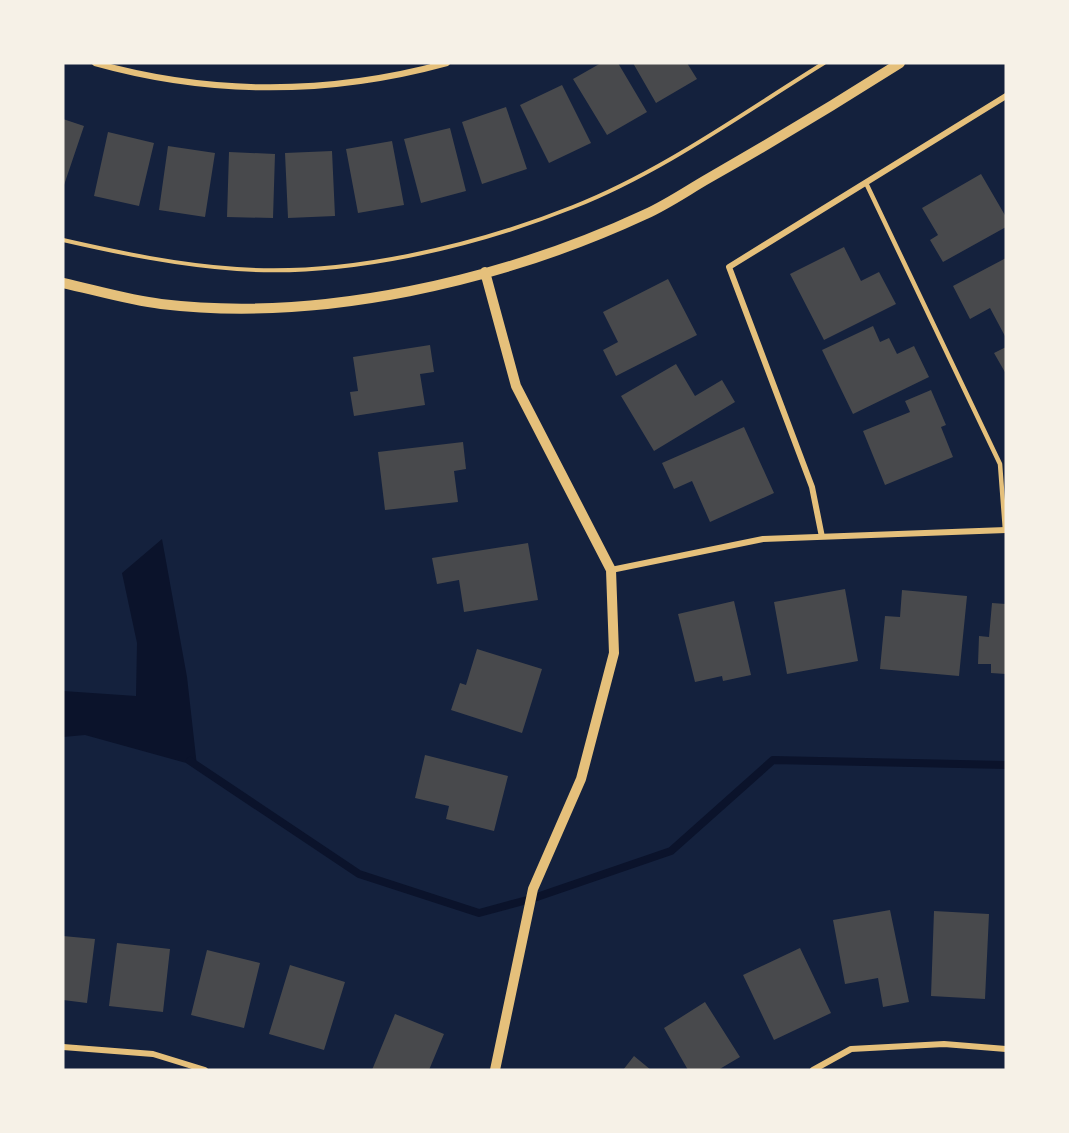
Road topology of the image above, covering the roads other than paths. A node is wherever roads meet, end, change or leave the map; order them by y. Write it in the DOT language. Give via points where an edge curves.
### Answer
graph roads {
  1 [pos="95,63"];
  2 [pos="447,63"];
  3 [pos="900,63"];
  4 [pos="1006,96"];
  5 [pos="866,183"];
  6 [pos="485,272"];
  7 [pos="63,283"];
  8 [pos="1005,530"];
  9 [pos="822,537"];
  10 [pos="610,570"];
  11 [pos="63,1047"];
  12 [pos="1006,1049"];
  13 [pos="205,1070"];
  14 [pos="495,1070"];
  15 [pos="813,1070"];
  1 -- 2 [label="street" via="168,80 250,88 352,83"];
  3 -- 6 [label="street" via="775,141 648,213 519,265"];
  4 -- 5 [label="street"];
  5 -- 8 [label="lane" via="1000,464"];
  5 -- 9 [label="street" via="729,267 812,487"];
  6 -- 7 [label="street" via="439,287 385,295 233,308 160,304"];
  6 -- 10 [label="street" via="516,386"];
  8 -- 9 [label="street"];
  9 -- 10 [label="street" via="763,539"];
  10 -- 14 [label="street" via="614,653 581,779 533,889"];
  11 -- 13 [label="street" via="153,1054"];
  12 -- 15 [label="street" via="944,1044 851,1049"];
}
